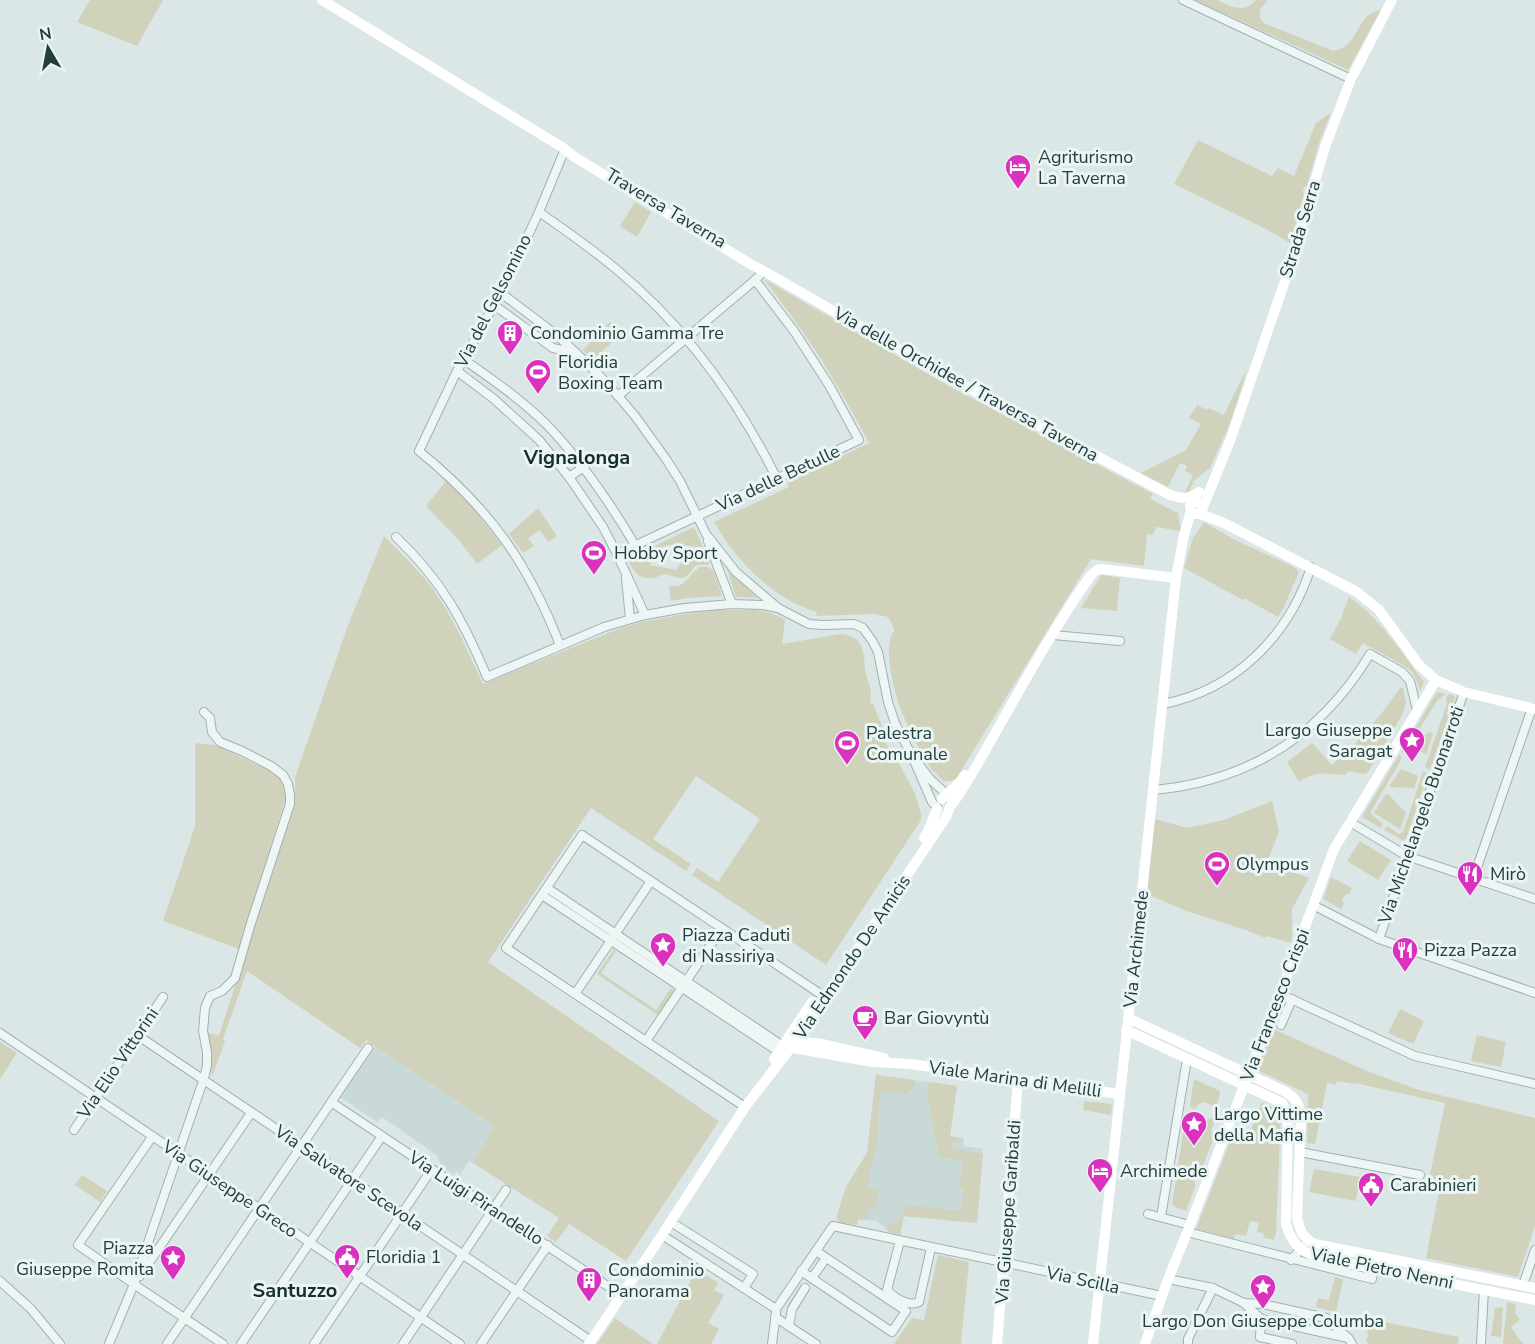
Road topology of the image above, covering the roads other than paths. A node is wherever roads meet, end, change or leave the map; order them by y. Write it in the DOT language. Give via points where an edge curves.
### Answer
graph roads {
  1 [pos="322,0"];
  2 [pos="1183,0"];
  3 [pos="1392,0"];
  4 [pos="1351,80"];
  5 [pos="565,149"];
  6 [pos="539,212"];
  7 [pos="764,271"];
  8 [pos="755,280"];
  9 [pos="501,293"];
  10 [pos="494,305"];
  11 [pos="686,338"];
  12 [pos="577,354"];
  13 [pos="463,359"];
  14 [pos="457,370"];
  15 [pos="618,396"];
  16 [pos="526,406"];
  17 [pos="514,417"];
  18 [pos="584,467"];
  19 [pos="569,477"];
  20 [pos="777,479"];
  21 [pos="1195,508"];
  22 [pos="697,517"];
  23 [pos="706,534"];
  24 [pos="396,537"];
  25 [pos="635,545"];
  26 [pos="617,554"];
  27 [pos="1311,567"];
  28 [pos="625,570"];
  29 [pos="1176,578"];
  30 [pos="732,604"];
  31 [pos="778,608"];
  32 [pos="645,615"];
  33 [pos="630,619"];
  34 [pos="1053,635"];
  35 [pos="1120,641"];
  36 [pos="560,645"];
  37 [pos="1436,680"];
  38 [pos="1464,692"];
  39 [pos="1163,704"];
  40 [pos="1533,708"];
  41 [pos="1417,710"];
  42 [pos="204,712"];
  43 [pos="987,746"];
  44 [pos="912,756"];
  45 [pos="1154,790"];
  46 [pos="943,804"];
  47 [pos="1350,822"];
  48 [pos="1407,856"];
  49 [pos="1473,879"];
  50 [pos="651,881"];
  51 [pos="545,892"];
  52 [pos="1535,899"];
  53 [pos="1313,905"];
  54 [pos="722,928"];
  55 [pos="613,938"];
  56 [pos="1379,939"];
  57 [pos="684,984"];
  58 [pos="819,993"];
  59 [pos="1535,993"];
  60 [pos="575,994"];
  61 [pos="1280,994"];
  62 [pos="162,996"];
  63 [pos="1292,999"];
  64 [pos="1128,1018"];
  65 [pos="1281,1025"];
  66 [pos="803,1030"];
  67 [pos="1126,1030"];
  68 [pos="0,1033"];
  69 [pos="137,1035"];
  70 [pos="646,1041"];
  71 [pos="823,1044"];
  72 [pos="787,1045"];
  73 [pos="368,1048"];
  74 [pos="1187,1059"];
  75 [pos="910,1064"];
  76 [pos="1248,1074"];
  77 [pos="1018,1080"];
  78 [pos="203,1081"];
  79 [pos="1535,1084"];
  80 [pos="1244,1085"];
  81 [pos="1119,1094"];
  82 [pos="1290,1094"];
  83 [pos="95,1098"];
  84 [pos="331,1102"];
  85 [pos="747,1104"];
  86 [pos="1285,1108"];
  87 [pos="1300,1108"];
  88 [pos="251,1113"];
  89 [pos="74,1130"];
  90 [pos="382,1136"];
  91 [pos="152,1137"];
  92 [pos="301,1146"];
  93 [pos="1300,1152"];
  94 [pos="178,1154"];
  95 [pos="432,1169"];
  96 [pos="208,1174"];
  97 [pos="1420,1175"];
  98 [pos="352,1180"];
  99 [pos="506,1190"];
  100 [pos="259,1208"];
  101 [pos="493,1210"];
  102 [pos="402,1214"];
  103 [pos="1148,1214"];
  104 [pos="1161,1217"];
  105 [pos="671,1222"];
  106 [pos="1299,1226"];
  107 [pos="683,1229"];
  108 [pos="1189,1229"];
  109 [pos="1288,1232"];
  110 [pos="662,1235"];
  111 [pos="900,1241"];
  112 [pos="310,1242"];
  113 [pos="675,1243"];
  114 [pos="548,1245"];
  115 [pos="1304,1245"];
  116 [pos="931,1248"];
  117 [pos="1535,1250"];
  118 [pos="816,1251"];
  119 [pos="463,1255"];
  120 [pos="1376,1256"];
  121 [pos="826,1258"];
  122 [pos="1291,1260"];
  123 [pos="1004,1263"];
  124 [pos="1374,1269"];
  125 [pos="801,1271"];
  126 [pos="1476,1276"];
  127 [pos="360,1277"];
  128 [pos="812,1278"];
  129 [pos="1168,1279"];
  130 [pos="1494,1280"];
  131 [pos="0,1281"];
  132 [pos="1099,1283"];
  133 [pos="134,1284"];
  134 [pos="1523,1285"];
  135 [pos="744,1288"];
  136 [pos="805,1288"];
  137 [pos="1213,1288"];
  138 [pos="1535,1288"];
  139 [pos="1483,1290"];
  140 [pos="517,1291"];
  141 [pos="621,1295"];
  142 [pos="1162,1296"];
  143 [pos="1535,1300"];
  144 [pos="1244,1303"];
  145 [pos="776,1313"];
  146 [pos="185,1318"];
  147 [pos="421,1318"];
  148 [pos="1261,1319"];
  149 [pos="789,1326"];
  150 [pos="1351,1341"];
  151 [pos="590,1342"];
  152 [pos="60,1344"];
  153 [pos="109,1344"];
  154 [pos="167,1344"];
  155 [pos="223,1344"];
  156 [pos="241,1344"];
  157 [pos="314,1344"];
  158 [pos="403,1344"];
  159 [pos="460,1344"];
  160 [pos="482,1344"];
  161 [pos="772,1344"];
  162 [pos="816,1344"];
  163 [pos="997,1344"];
  164 [pos="1093,1344"];
  165 [pos="1145,1344"];
  166 [pos="1188,1344"];
  167 [pos="1292,1344"];
  168 [pos="1481,1344"];
  1 -- 5 [label="main road"];
  2 -- 4 [label="street"];
  3 -- 4 [label="main road, Strada Serra"];
  4 -- 21 [label="main road, Strada Serra" via="1326,144 1287,275 1231,438"];
  5 -- 6 [label="street, Via del Gelsomino"];
  5 -- 7 [label="main road, Via delle Orchidee / Traversa Taverna"];
  6 -- 9 [label="street, Via del Gelsomino"];
  6 -- 11 [label="street" via="617,270"];
  7 -- 8 [label="street"];
  7 -- 21 [label="main road, Via delle Orchidee / Traversa Taverna" via="944,375"];
  8 -- 11 [label="street"];
  8 -- 20 [label="street, Via delle Betulle" via="794,331 859,440"];
  9 -- 10 [label="street, Via del Gelsomino"];
  9 -- 12 [label="street"];
  10 -- 12 [label="street" via="553,348"];
  10 -- 13 [label="street, Via del Gelsomino"];
  11 -- 15 [label="street"];
  11 -- 20 [label="street" via="737,405"];
  12 -- 15 [label="street"];
  13 -- 14 [label="street, Via del Gelsomino"];
  13 -- 16 [label="street"];
  14 -- 17 [label="street"];
  14 -- 36 [label="street, Via del Gelsomino" via="419,451 471,497 501,533 532,582"];
  15 -- 22 [label="street" via="666,459"];
  16 -- 17 [label="street"];
  16 -- 18 [label="street"];
  17 -- 19 [label="street"];
  18 -- 19 [label="street"];
  18 -- 25 [label="street"];
  19 -- 26 [label="street"];
  20 -- 22 [label="street, Via delle Betulle"];
  21 -- 27 [label="main road, Via delle Orchidee / Traversa Taverna"];
  21 -- 29 [label="main road, Via Archimede"];
  22 -- 23 [label="street"];
  22 -- 25 [label="street, Via delle Betulle"];
  23 -- 30 [label="street"];
  23 -- 31 [label="street" via="736,572"];
  24 -- 36 [label="street" via="450,601 487,677"];
  25 -- 26 [label="street, Via delle Betulle"];
  26 -- 28 [label="street"];
  27 -- 37 [label="main road, Via delle Orchidee / Traversa Taverna" via="1357,592 1379,610 1419,664"];
  27 -- 39 [label="street" via="1286,623 1249,663 1203,691"];
  28 -- 32 [label="street"];
  28 -- 33 [label="street"];
  29 -- 34 [label="main road" via="1098,570"];
  29 -- 39 [label="main road, Via Archimede"];
  30 -- 31 [label="street"];
  30 -- 32 [label="street"];
  31 -- 44 [label="street" via="809,624 854,624 863,628 878,652 888,702"];
  32 -- 33 [label="street"];
  33 -- 36 [label="street"];
  34 -- 35 [label="street"];
  34 -- 43 [label="main road"];
  37 -- 38 [label="main road"];
  37 -- 41 [label="main road, Via Francesco Crispi"];
  38 -- 40 [label="main road"];
  38 -- 48 [label="street, Via Michelangelo Buonarroti"];
  39 -- 45 [label="main road, Via Archimede"];
  40 -- 49 [label="street"];
  41 -- 45 [label="street" via="1410,681 1370,654 1328,711 1287,745 1223,776"];
  41 -- 47 [label="main road, Via Francesco Crispi"];
  42 -- 78 [label="street" via="220,742 283,775 290,804 235,978 210,996 205,1008 207,1066"];
  43 -- 46 [label="main road"];
  43 -- 46 [label="main road" via="965,786"];
  44 -- 46 [label="street"];
  44 -- 46 [label="street" via="937,785"];
  45 -- 64 [label="main road, Via Archimede"];
  46 -- 58 [label="main road, Via Edmondo De Amicis"];
  46 -- 66 [label="main road, Via Edmondo De Amicis" via="946,817"];
  47 -- 48 [label="street"];
  47 -- 53 [label="main road, Via Francesco Crispi" via="1334,849"];
  48 -- 49 [label="street"];
  48 -- 56 [label="street, Via Michelangelo Buonarroti"];
  49 -- 52 [label="street"];
  50 -- 51 [label="street" via="582,835"];
  50 -- 54 [label="street"];
  50 -- 55 [label="street"];
  51 -- 55 [label="street"];
  51 -- 60 [label="street" via="506,948"];
  53 -- 56 [label="street"];
  53 -- 61 [label="main road, Via Francesco Crispi"];
  54 -- 57 [label="street"];
  54 -- 58 [label="street"];
  55 -- 57 [label="street"];
  55 -- 60 [label="street"];
  56 -- 59 [label="street"];
  57 -- 70 [label="street"];
  57 -- 72 [label="street"];
  58 -- 72 [label="main road, Via Edmondo De Amicis"];
  60 -- 70 [label="street"];
  61 -- 63 [label="street"];
  61 -- 76 [label="main road, Via Francesco Crispi"];
  62 -- 69 [label="street, Via Elio Vittorini"];
  63 -- 65 [label="street"];
  63 -- 79 [label="street" via="1415,1056"];
  64 -- 67 [label="main road, Via Archimede"];
  64 -- 76 [label="main road"];
  66 -- 71 [label="main road"];
  66 -- 72 [label="main road, Via Edmondo De Amicis"];
  67 -- 74 [label="main road"];
  67 -- 81 [label="main road, Via Archimede"];
  68 -- 83 [label="street, Via Giuseppe Greco"];
  69 -- 78 [label="street, Via Salvatore Scevola"];
  69 -- 83 [label="street, Via Elio Vittorini"];
  70 -- 85 [label="street"];
  71 -- 72 [label="main road, Viale Marina di Melilli"];
  71 -- 75 [label="main road, Viale Marina di Melilli"];
  72 -- 75 [label="main road, Viale Marina di Melilli" via="873,1062"];
  72 -- 85 [label="main road, Via Edmondo De Amicis" via="761,1078"];
  73 -- 84 [label="street"];
  74 -- 80 [label="main road"];
  74 -- 104 [label="street"];
  75 -- 77 [label="main road, Viale Marina di Melilli"];
  76 -- 80 [label="main road, Via Francesco Crispi"];
  76 -- 82 [label="main road"];
  77 -- 81 [label="main road, Viale Marina di Melilli"];
  77 -- 123 [label="main road, Via Giuseppe Garibaldi"];
  78 -- 88 [label="street, Via Salvatore Scevola"];
  78 -- 94 [label="street"];
  80 -- 86 [label="main road"];
  80 -- 108 [label="main road, Via Francesco Crispi"];
  81 -- 132 [label="main road, Via Archimede"];
  82 -- 86 [label="street"];
  82 -- 87 [label="main road"];
  83 -- 89 [label="street, Via Elio Vittorini"];
  83 -- 91 [label="street, Via Giuseppe Greco"];
  84 -- 90 [label="street, Via Luigi Pirandello"];
  84 -- 92 [label="street"];
  85 -- 105 [label="main road, Via Edmondo De Amicis"];
  86 -- 87 [label="street"];
  86 -- 109 [label="main road"];
  87 -- 93 [label="main road, Viale Pietro Nenni"];
  88 -- 92 [label="street, Via Salvatore Scevola"];
  88 -- 96 [label="street"];
  90 -- 95 [label="street, Via Luigi Pirandello"];
  90 -- 98 [label="street"];
  91 -- 94 [label="street, Via Giuseppe Greco"];
  91 -- 133 [label="street" via="78,1245"];
  92 -- 98 [label="street, Via Salvatore Scevola"];
  92 -- 100 [label="street"];
  93 -- 97 [label="street"];
  93 -- 106 [label="main road, Viale Pietro Nenni"];
  94 -- 96 [label="street, Via Giuseppe Greco"];
  94 -- 133 [label="street"];
  95 -- 101 [label="street, Via Luigi Pirandello"];
  95 -- 102 [label="street"];
  96 -- 100 [label="street, Via Giuseppe Greco"];
  96 -- 133 [label="street"];
  98 -- 102 [label="street, Via Salvatore Scevola"];
  98 -- 112 [label="street"];
  99 -- 101 [label="street"];
  100 -- 112 [label="street, Via Giuseppe Greco"];
  100 -- 146 [label="street"];
  101 -- 114 [label="street, Via Luigi Pirandello"];
  101 -- 119 [label="street"];
  102 -- 119 [label="street, Via Salvatore Scevola"];
  102 -- 127 [label="street"];
  103 -- 104 [label="street"];
  104 -- 108 [label="street"];
  105 -- 107 [label="street"];
  105 -- 110 [label="main road, Via Edmondo De Amicis"];
  106 -- 109 [label="street"];
  106 -- 115 [label="main road, Viale Pietro Nenni"];
  107 -- 113 [label="street"];
  107 -- 135 [label="street" via="753,1274"];
  108 -- 122 [label="street"];
  108 -- 129 [label="main road, Via Francesco Crispi"];
  109 -- 115 [label="main road, Viale Pietro Nenni" via="1294,1244"];
  110 -- 113 [label="street"];
  110 -- 141 [label="main road, Via Edmondo De Amicis"];
  111 -- 116 [label="street, Via Scilla"];
  111 -- 116 [label="street" via="887,1290 909,1304 919,1302"];
  111 -- 118 [label="street, Via Scilla" via="833,1226"];
  112 -- 127 [label="street, Via Giuseppe Greco"];
  112 -- 156 [label="street"];
  113 -- 135 [label="street"];
  114 -- 140 [label="street"];
  114 -- 141 [label="street, Via Luigi Pirandello"];
  115 -- 120 [label="main road, Viale Pietro Nenni"];
  115 -- 122 [label="street"];
  115 -- 124 [label="main road, Viale Pietro Nenni" via="1305,1253 1313,1256"];
  116 -- 123 [label="street, Via Scilla"];
  117 -- 134 [label="street"];
  118 -- 121 [label="street"];
  118 -- 125 [label="street"];
  119 -- 140 [label="street, Via Salvatore Scevola"];
  119 -- 147 [label="street"];
  120 -- 124 [label="street"];
  120 -- 126 [label="main road, Viale Pietro Nenni"];
  121 -- 128 [label="street"];
  121 -- 128 [label="street" via="906,1311 892,1332"];
  122 -- 124 [label="street" via="1372,1279"];
  123 -- 132 [label="street, Via Scilla"];
  123 -- 163 [label="main road, Via Giuseppe Garibaldi"];
  124 -- 139 [label="main road, Viale Pietro Nenni"];
  125 -- 128 [label="street"];
  125 -- 145 [label="street"];
  126 -- 130 [label="main road, Viale Pietro Nenni"];
  126 -- 139 [label="street"];
  127 -- 147 [label="street, Via Giuseppe Greco"];
  127 -- 157 [label="street"];
  129 -- 137 [label="street"];
  129 -- 142 [label="main road, Via Francesco Crispi"];
  130 -- 134 [label="main road, Viale Pietro Nenni"];
  130 -- 139 [label="street"];
  131 -- 152 [label="street" via="31,1309"];
  132 -- 142 [label="street, Via Scilla"];
  132 -- 164 [label="main road, Via Archimede"];
  133 -- 146 [label="street"];
  133 -- 153 [label="street"];
  134 -- 138 [label="main road, Viale Pietro Nenni"];
  135 -- 145 [label="street"];
  136 -- 149 [label="street" via="792,1309"];
  137 -- 144 [label="street"];
  137 -- 166 [label="street"];
  139 -- 143 [label="main road, Viale Pietro Nenni"];
  139 -- 168 [label="street"];
  140 -- 151 [label="street, Via Salvatore Scevola"];
  140 -- 160 [label="street"];
  141 -- 151 [label="main road, Via Edmondo De Amicis"];
  142 -- 165 [label="main road, Via Francesco Crispi"];
  144 -- 148 [label="street"];
  144 -- 150 [label="street" via="1326,1318"];
  145 -- 149 [label="street"];
  145 -- 161 [label="street"];
  146 -- 154 [label="street"];
  146 -- 155 [label="street"];
  147 -- 158 [label="street"];
  147 -- 159 [label="street, Via Giuseppe Greco"];
  148 -- 150 [label="street"];
  148 -- 167 [label="street" via="1260,1336"];
  149 -- 162 [label="street"];
}
